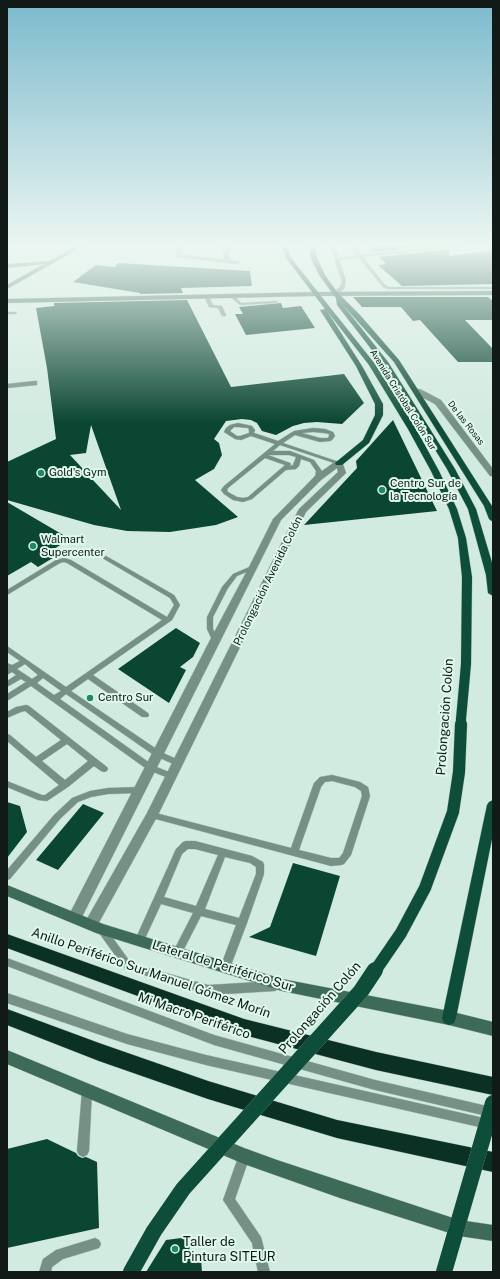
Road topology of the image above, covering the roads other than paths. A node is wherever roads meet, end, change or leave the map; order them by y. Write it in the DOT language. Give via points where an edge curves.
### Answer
graph roads {
  1 [pos="210,304"];
  2 [pos="320,304"];
  3 [pos="323,304"];
  4 [pos="340,304"];
  5 [pos="345,304"];
  6 [pos="7,313"];
  7 [pos="15,313"];
  8 [pos="224,315"];
  9 [pos="34,383"];
  10 [pos="7,386"];
  11 [pos="417,391"];
  12 [pos="294,433"];
  13 [pos="251,434"];
  14 [pos="279,443"];
  15 [pos="266,454"];
  16 [pos="299,457"];
  17 [pos="340,463"];
  18 [pos="285,468"];
  19 [pos="435,471"];
  20 [pos="493,474"];
  21 [pos="318,478"];
  22 [pos="493,519"];
  23 [pos="106,558"];
  24 [pos="254,567"];
  25 [pos="493,593"];
  26 [pos="7,594"];
  27 [pos="167,620"];
  28 [pos="215,640"];
  29 [pos="7,648"];
  30 [pos="25,661"];
  31 [pos="9,669"];
  32 [pos="21,675"];
  33 [pos="43,675"];
  34 [pos="88,675"];
  35 [pos="31,683"];
  36 [pos="7,684"];
  37 [pos="66,691"];
  38 [pos="7,698"];
  39 [pos="54,699"];
  40 [pos="7,715"];
  41 [pos="145,715"];
  42 [pos="7,737"];
  43 [pos="67,740"];
  44 [pos="158,754"];
  45 [pos="36,761"];
  46 [pos="94,761"];
  47 [pos="178,763"];
  48 [pos="151,768"];
  49 [pos="104,769"];
  50 [pos="171,776"];
  51 [pos="7,784"];
  52 [pos="65,785"];
  53 [pos="139,790"];
  54 [pos="493,804"];
  55 [pos="152,815"];
  56 [pos="223,852"];
  57 [pos="294,852"];
  58 [pos="7,876"];
  59 [pos="7,890"];
  60 [pos="158,899"];
  61 [pos="199,911"];
  62 [pos="75,917"];
  63 [pos="242,923"];
  64 [pos="96,926"];
  65 [pos="140,940"];
  66 [pos="7,941"];
  67 [pos="178,952"];
  68 [pos="7,962"];
  69 [pos="225,968"];
  70 [pos="282,985"];
  71 [pos="7,998"];
  72 [pos="7,1017"];
  73 [pos="449,1018"];
  74 [pos="493,1029"];
  75 [pos="7,1057"];
  76 [pos="493,1086"];
  77 [pos="87,1091"];
  78 [pos="493,1103"];
  79 [pos="493,1113"];
  80 [pos="493,1125"];
  81 [pos="84,1151"];
  82 [pos="244,1156"];
  83 [pos="493,1162"];
  84 [pos="493,1233"];
  85 [pos="95,1244"];
  86 [pos="45,1272"];
  87 [pos="131,1272"];
  88 [pos="264,1272"];
  89 [pos="444,1272"];
  1 -- 8 [label="lane" via="220,307"];
  2 -- 17 [label="main road" via="359,366 378,404 379,415 366,441"];
  3 -- 19 [label="main road, Avenida Cristóbal Colón Sur" via="372,364"];
  4 -- 25 [label="main road" via="393,375 472,508 491,575"];
  5 -- 11 [label="main road, Avenida Cristóbal Colón Sur" via="398,361"];
  6 -- 7 [label="lane"];
  9 -- 10 [label="street"];
  11 -- 20 [label="street, De las Rosas" via="438,402"];
  11 -- 22 [label="main road, Avenida Cristóbal Colón Sur" via="488,506"];
  12 -- 12 [label="lane" via="313,430 325,431 332,436 330,439 320,440"];
  12 -- 14 [label="lane"];
  13 -- 14 [label="lane"];
  14 -- 15 [label="lane"];
  14 -- 17 [label="lane"];
  15 -- 16 [label="lane" via="279,452"];
  15 -- 18 [label="lane" via="288,464"];
  15 -- 18 [label="lane" via="226,487 226,493 236,499 250,498"];
  16 -- 18 [label="lane" via="294,468"];
  16 -- 21 [label="lane" via="312,461 317,466 320,471"];
  17 -- 21 [label="street, Prolongación Avenida Colón"];
  17 -- 47 [label="street, Prolongación Avenida Colón" via="342,473 302,511"];
  19 -- 87 [label="main road, Prolongación Colón, bridge" via="453,509 465,556 466,664 459,772 453,812 425,888 401,933 361,990 183,1189 154,1231"];
  21 -- 24 [label="street, Prolongación Avenida Colón" via="282,513"];
  23 -- 27 [label="lane" via="172,597 177,605"];
  24 -- 28 [label="street, Prolongación Avenida Colón"];
  24 -- 28 [label="lane" via="235,575 225,587 210,617 210,629"];
  26 -- 27 [label="lane" via="58,561 64,560"];
  27 -- 34 [label="lane"];
  28 -- 44 [label="street, Prolongación Avenida Colón"];
  29 -- 30 [label="lane"];
  30 -- 31 [label="lane"];
  30 -- 33 [label="lane"];
  31 -- 32 [label="lane"];
  32 -- 35 [label="lane"];
  32 -- 36 [label="lane"];
  33 -- 35 [label="lane"];
  33 -- 37 [label="lane"];
  34 -- 37 [label="lane"];
  34 -- 41 [label="lane"];
  35 -- 38 [label="lane"];
  35 -- 39 [label="lane"];
  37 -- 39 [label="lane"];
  37 -- 44 [label="lane"];
  39 -- 48 [label="lane"];
  40 -- 43 [label="lane" via="26,708"];
  42 -- 45 [label="lane"];
  43 -- 45 [label="lane"];
  43 -- 46 [label="lane"];
  44 -- 47 [label="lane"];
  44 -- 48 [label="street, Prolongación Avenida Colón"];
  45 -- 52 [label="lane"];
  46 -- 49 [label="lane"];
  46 -- 52 [label="lane"];
  47 -- 50 [label="street, Prolongación Avenida Colón"];
  48 -- 50 [label="lane"];
  48 -- 53 [label="street, Prolongación Avenida Colón"];
  50 -- 55 [label="street, Prolongación Avenida Colón"];
  51 -- 52 [label="lane" via="41,798 47,798"];
  53 -- 58 [label="lane" via="108,791 75,800 57,817"];
  53 -- 62 [label="street, Prolongación Avenida Colón"];
  54 -- 73 [label="main road"];
  55 -- 57 [label="lane"];
  55 -- 64 [label="street, Prolongación Avenida Colón"];
  56 -- 60 [label="lane" via="186,845 179,852"];
  56 -- 61 [label="lane"];
  56 -- 63 [label="lane" via="252,860 260,865 260,874"];
  57 -- 57 [label="lane" via="331,862 341,861 347,855 366,796 365,789 345,781 323,779 318,784"];
  59 -- 62 [label="street, Lateral de Periférico Sur"];
  60 -- 61 [label="lane"];
  60 -- 65 [label="lane"];
  61 -- 63 [label="lane"];
  61 -- 67 [label="lane"];
  62 -- 64 [label="street, Lateral de Periférico Sur"];
  63 -- 69 [label="lane"];
  64 -- 65 [label="street, Lateral de Periférico Sur"];
  64 -- 70 [label="lane" via="128,966 208,990"];
  65 -- 67 [label="street, Lateral de Periférico Sur"];
  66 -- 76 [label="highway, Anillo Periférico Sur Manuel Gómez Morín" via="244,1027 376,1061"];
  67 -- 69 [label="street, Lateral de Periférico Sur"];
  68 -- 79 [label="lane, Mi Macro Periférico" via="214,1040 376,1085"];
  69 -- 70 [label="street, Lateral de Periférico Sur"];
  70 -- 73 [label="street, Lateral de Periférico Sur"];
  71 -- 80 [label="lane" via="128,1039 206,1060"];
  72 -- 83 [label="highway" via="208,1090 337,1129"];
  73 -- 74 [label="street, Lateral de Periférico Sur"];
  75 -- 77 [label="street"];
  77 -- 81 [label="lane"];
  77 -- 82 [label="street"];
  78 -- 89 [label="main road, bridge"];
  82 -- 84 [label="street" via="451,1226"];
  82 -- 88 [label="lane" via="230,1200 257,1241"];
  85 -- 86 [label="lane" via="60,1254 47,1263"];
}
